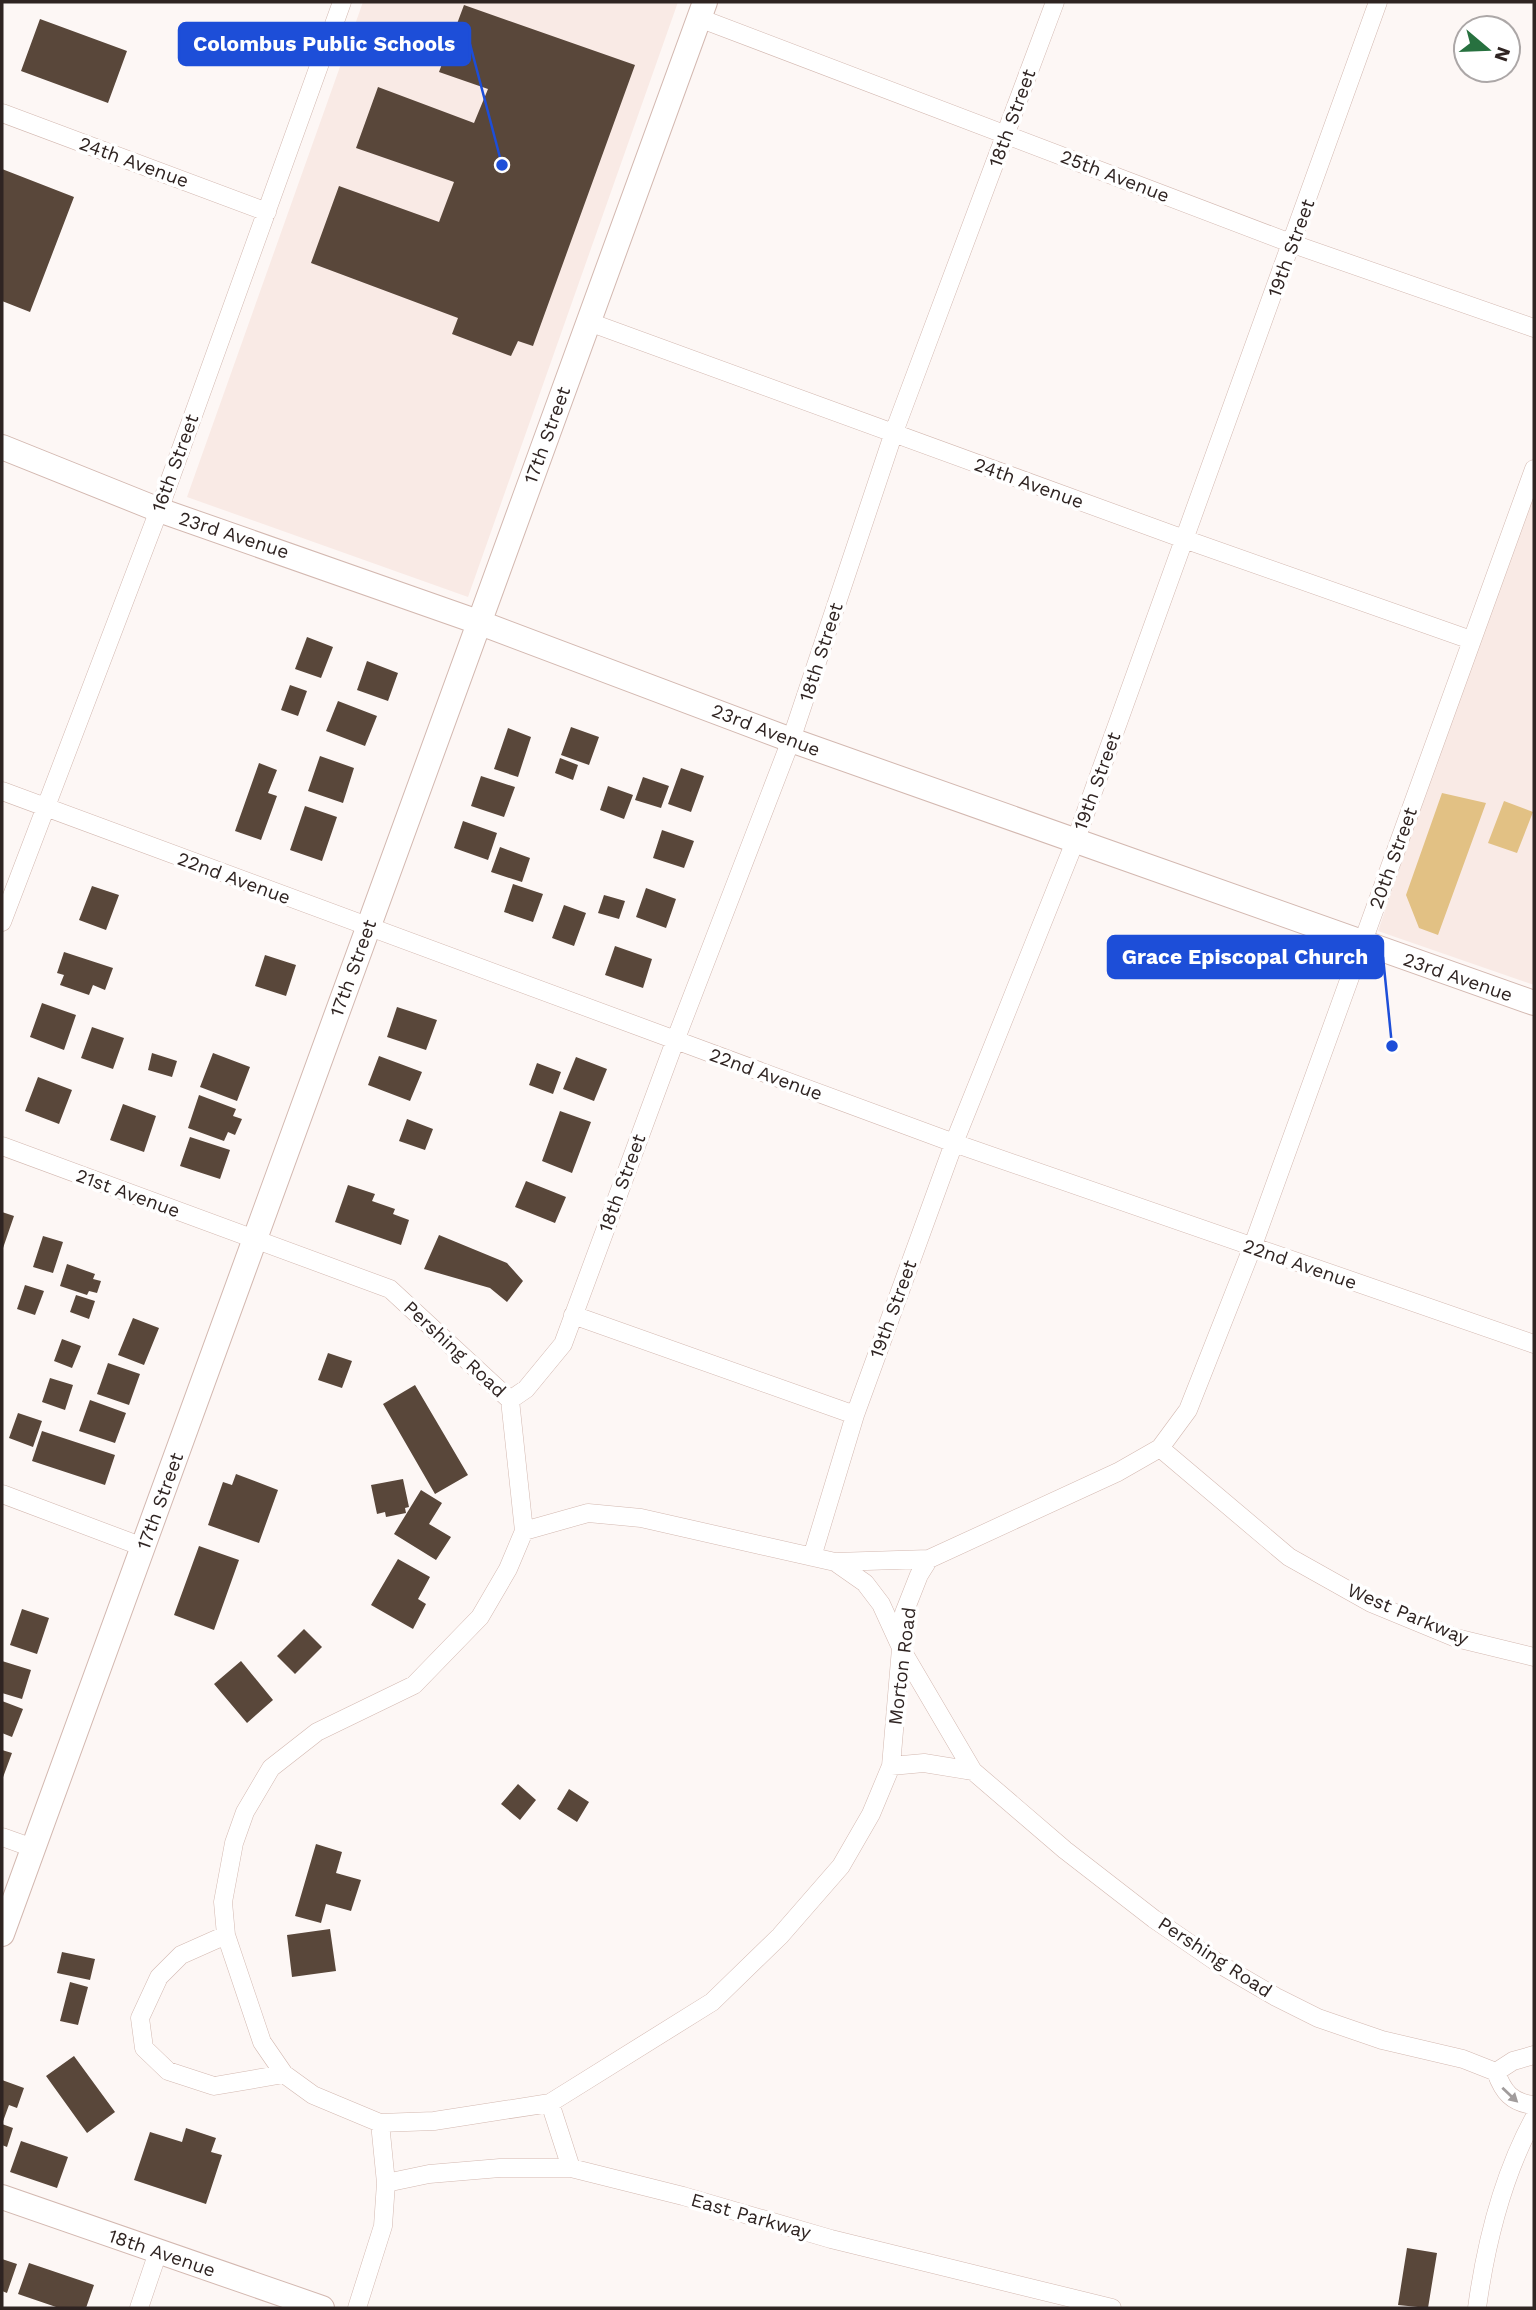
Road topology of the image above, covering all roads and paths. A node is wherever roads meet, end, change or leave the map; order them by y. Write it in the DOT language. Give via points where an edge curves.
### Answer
graph roads {
  1 [pos="342,2"];
  2 [pos="1055,2"];
  3 [pos="1378,2"];
  4 [pos="702,10"];
  5 [pos="2,113"];
  6 [pos="1006,134"];
  7 [pos="267,212"];
  8 [pos="1293,244"];
  9 [pos="589,322"];
  10 [pos="1534,328"];
  11 [pos="894,432"];
  12 [pos="2,447"];
  13 [pos="1534,468"];
  14 [pos="159,510"];
  15 [pos="1184,540"];
  16 [pos="478,622"];
  17 [pos="1471,640"];
  18 [pos="792,740"];
  19 [pos="2,791"];
  20 [pos="44,807"];
  21 [pos="1076,839"];
  22 [pos="2,922"];
  23 [pos="368,928"];
  24 [pos="1362,943"];
  25 [pos="1534,1003"];
  26 [pos="675,1041"];
  27 [pos="954,1143"];
  28 [pos="2,1146"];
  29 [pos="255,1239"];
  30 [pos="1252,1248"];
  31 [pos="573,1315"];
  32 [pos="1534,1344"];
  33 [pos="510,1401"];
  34 [pos="855,1415"];
  35 [pos="1160,1448"];
  36 [pos="2,1494"];
  37 [pos="524,1531"];
  38 [pos="143,1547"];
  39 [pos="812,1557"];
  40 [pos="929,1559"];
  41 [pos="835,1562"];
  42 [pos="903,1652"];
  43 [pos="1534,1657"];
  44 [pos="891,1766"];
  45 [pos="973,1771"];
  46 [pos="2,1836"];
  47 [pos="33,1848"];
  48 [pos="2,1934"];
  49 [pos="226,1935"];
  50 [pos="1534,2055"];
  51 [pos="1496,2072"];
  52 [pos="284,2074"];
  53 [pos="550,2103"];
  54 [pos="1534,2105"];
  55 [pos="1534,2118"];
  56 [pos="380,2123"];
  57 [pos="572,2168"];
  58 [pos="386,2183"];
  59 [pos="2,2197"];
  60 [pos="158,2252"];
  61 [pos="139,2308"];
  62 [pos="322,2308"];
  63 [pos="357,2308"];
  64 [pos="1112,2308"];
  65 [pos="1477,2308"];
  1 -- 7 [label="street, 16th Street"];
  2 -- 6 [label="street, 18th Street"];
  3 -- 8 [label="street, 19th Street"];
  4 -- 6 [label="street, 25th Avenue"];
  4 -- 9 [label="main road, 17th Street"];
  5 -- 7 [label="street, 24th Avenue"];
  6 -- 8 [label="street, 25th Avenue"];
  6 -- 11 [label="street, 18th Street"];
  7 -- 14 [label="street, 16th Street"];
  8 -- 10 [label="street, 25th Avenue"];
  8 -- 15 [label="street, 19th Street"];
  9 -- 11 [label="street, 24th Avenue"];
  9 -- 16 [label="main road, 17th Street"];
  11 -- 15 [label="street, 24th Avenue"];
  11 -- 18 [label="street, 18th Street"];
  12 -- 14 [label="main road, 23rd Avenue"];
  13 -- 17 [label="street, 20th Street"];
  14 -- 16 [label="main road, 23rd Avenue"];
  14 -- 20 [label="street, 16th Street"];
  15 -- 17 [label="street, 24th Avenue"];
  15 -- 21 [label="street, 19th Street"];
  16 -- 18 [label="main road, 23rd Avenue"];
  16 -- 23 [label="main road, 17th Street"];
  17 -- 24 [label="street, 20th Street"];
  18 -- 21 [label="main road, 23rd Avenue"];
  18 -- 26 [label="street, 18th Street"];
  19 -- 20 [label="street, 22nd Avenue"];
  20 -- 22 [label="street, 16th Street"];
  20 -- 23 [label="street, 22nd Avenue"];
  21 -- 24 [label="main road, 23rd Avenue"];
  21 -- 27 [label="street, 19th Street"];
  23 -- 26 [label="street, 22nd Avenue"];
  23 -- 29 [label="main road, 17th Street"];
  24 -- 25 [label="main road, 23rd Avenue"];
  24 -- 30 [label="street, 20th Street"];
  26 -- 27 [label="street, 22nd Avenue"];
  26 -- 31 [label="street, 18th Street"];
  27 -- 30 [label="street, 22nd Avenue"];
  27 -- 34 [label="street, 19th Street"];
  28 -- 29 [label="street, 21st Avenue"];
  29 -- 33 [label="street, Pershing Road" via="390,1289"];
  29 -- 38 [label="main road, 17th Street"];
  30 -- 32 [label="street, 22nd Avenue"];
  30 -- 35 [label="street" via="1194,1398"];
  31 -- 33 [label="street, 18th Street" via="563,1344 526,1389"];
  31 -- 34 [label="street"];
  33 -- 37 [label="street, Pershing Road"];
  34 -- 39 [label="street, 19th Street"];
  35 -- 40 [label="street"];
  35 -- 43 [label="street, West Parkway" via="1289,1557 1371,1603 1456,1638"];
  36 -- 38 [label="street"];
  37 -- 39 [label="street, Pershing Road" via="587,1513 641,1518"];
  37 -- 49 [label="street" via="480,1617 414,1685 317,1732 271,1769 245,1812 234,1843 223,1902"];
  38 -- 47 [label="main road, 17th Street"];
  39 -- 41 [label="street, Pershing Road"];
  40 -- 41 [label="street, Pershing Road"];
  40 -- 42 [label="street, Morton Road" via="904,1613"];
  41 -- 42 [label="street, Pershing Road" via="865,1583"];
  42 -- 44 [label="street, Morton Road"];
  42 -- 45 [label="street, Pershing Road"];
  44 -- 45 [label="street" via="924,1763"];
  44 -- 53 [label="street, Morton Road" via="871,1814 841,1866 780,1936 712,2002"];
  45 -- 51 [label="street, Pershing Road" via="1065,1850 1221,1965 1318,2018"];
  46 -- 47 [label="street"];
  47 -- 48 [label="main road, 17th Street"];
  49 -- 52 [label="street" via="262,2042"];
  49 -- 52 [label="street" via="181,1955 159,1977 140,2018 144,2048 168,2071 214,2086"];
  50 -- 51 [label="street"];
  51 -- 54 [label="street, one-way" via="1503,2091 1520,2104"];
  52 -- 56 [label="street" via="313,2095"];
  53 -- 56 [label="street" via="434,2121"];
  53 -- 57 [label="street"];
  55 -- 65 [label="street" via="1501,2193"];
  56 -- 58 [label="street"];
  57 -- 58 [label="street, East Parkway" via="500,2168"];
  57 -- 64 [label="street, East Parkway" via="831,2239"];
  58 -- 63 [label="street" via="383,2226"];
  59 -- 60 [label="main road, 18th Avenue"];
  60 -- 61 [label="street"];
  60 -- 62 [label="main road, 18th Avenue"];
}
